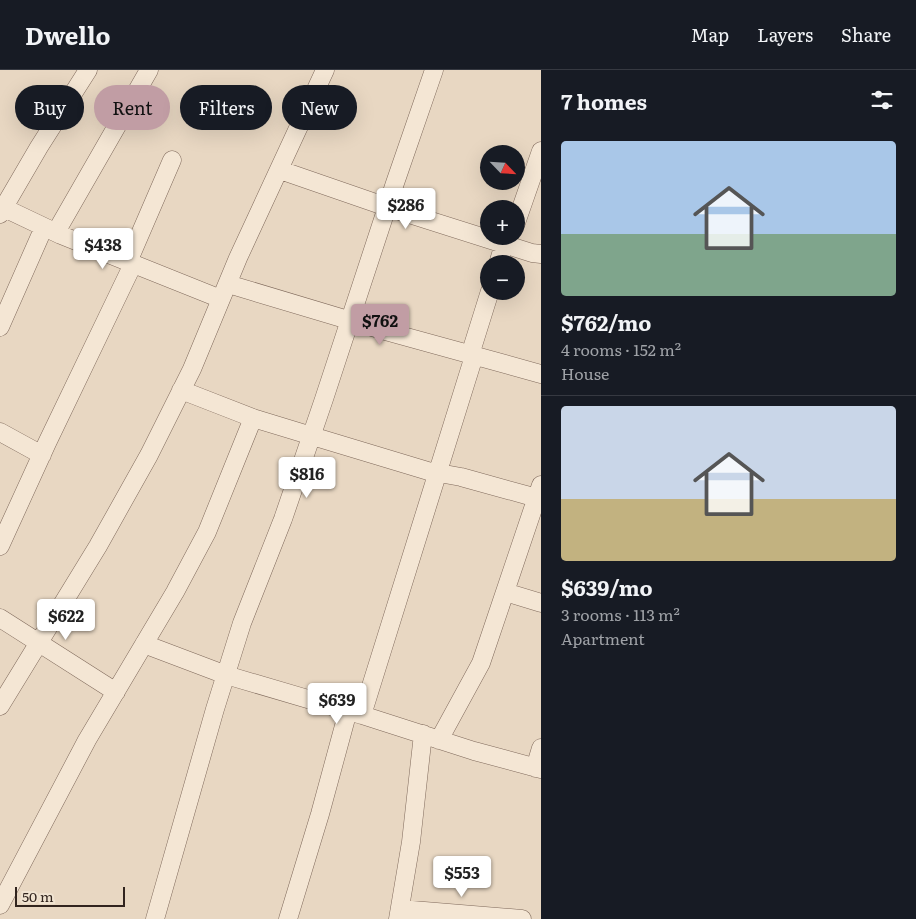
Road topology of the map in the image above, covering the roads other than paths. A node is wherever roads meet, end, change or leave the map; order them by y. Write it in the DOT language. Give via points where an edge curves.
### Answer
graph roads {
  1 [pos="88,70"];
  2 [pos="149,70"];
  3 [pos="325,70"];
  4 [pos="434,70"];
  5 [pos="541,151"];
  6 [pos="172,160"];
  7 [pos="280,170"];
  8 [pos="524,200"];
  9 [pos="387,207"];
  10 [pos="1,209"];
  11 [pos="50,230"];
  12 [pos="480,234"];
  13 [pos="515,245"];
  14 [pos="541,254"];
  15 [pos="130,263"];
  16 [pos="225,292"];
  17 [pos="487,300"];
  18 [pos="351,321"];
  19 [pos="0,327"];
  20 [pos="472,355"];
  21 [pos="541,374"];
  22 [pos="182,390"];
  23 [pos="253,418"];
  24 [pos="0,432"];
  25 [pos="312,436"];
  26 [pos="42,456"];
  27 [pos="437,472"];
  28 [pos="539,491"];
  29 [pos="0,546"];
  30 [pos="505,592"];
  31 [pos="541,603"];
  32 [pos="0,618"];
  33 [pos="38,643"];
  34 [pos="144,644"];
  35 [pos="226,675"];
  36 [pos="116,692"];
  37 [pos="0,706"];
  38 [pos="355,713"];
  39 [pos="431,737"];
  40 [pos="541,748"];
  41 [pos="538,769"];
  42 [pos="0,905"];
  43 [pos="399,914"];
  44 [pos="155,919"];
  45 [pos="288,919"];
  46 [pos="522,919"];
  1 -- 10 [label="street"];
  2 -- 11 [label="street"];
  3 -- 7 [label="street"];
  4 -- 9 [label="street"];
  5 -- 8 [label="street"];
  6 -- 15 [label="street"];
  7 -- 9 [label="street"];
  7 -- 16 [label="street"];
  9 -- 12 [label="street"];
  9 -- 18 [label="street"];
  10 -- 11 [label="street"];
  11 -- 15 [label="street"];
  11 -- 19 [label="street"];
  13 -- 14 [label="street"];
  15 -- 16 [label="street"];
  15 -- 26 [label="street"];
  16 -- 18 [label="street"];
  16 -- 22 [label="street"];
  17 -- 20 [label="street"];
  18 -- 20 [label="street"];
  18 -- 25 [label="street"];
  20 -- 21 [label="street"];
  20 -- 27 [label="street"];
  22 -- 23 [label="street"];
  22 -- 33 [label="street" via="98,546"];
  23 -- 25 [label="street"];
  23 -- 34 [label="street" via="207,532"];
  24 -- 26 [label="street"];
  25 -- 27 [label="street"];
  25 -- 35 [label="street" via="242,623"];
  26 -- 29 [label="street"];
  27 -- 28 [label="street"];
  27 -- 38 [label="street"];
  28 -- 30 [label="street"];
  30 -- 31 [label="street"];
  30 -- 39 [label="street" via="481,663"];
  32 -- 33 [label="street"];
  33 -- 36 [label="street"];
  33 -- 37 [label="street"];
  34 -- 35 [label="street"];
  34 -- 36 [label="street"];
  35 -- 38 [label="street"];
  35 -- 44 [label="street"];
  36 -- 42 [label="street" via="87,740"];
  38 -- 39 [label="street"];
  38 -- 45 [label="street"];
  39 -- 41 [label="street"];
  39 -- 43 [label="street"];
  40 -- 41 [label="street"];
  43 -- 46 [label="street"];
}
